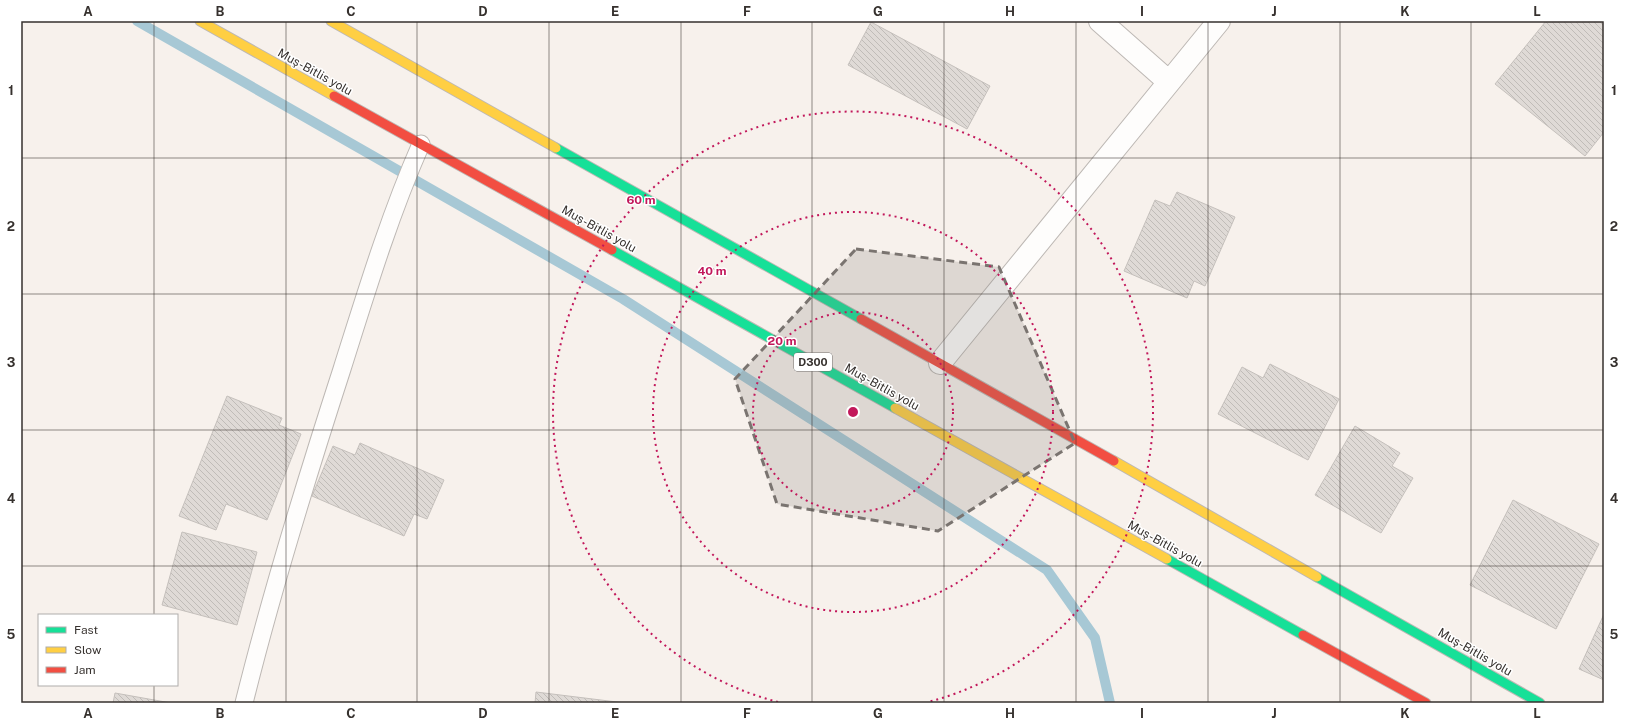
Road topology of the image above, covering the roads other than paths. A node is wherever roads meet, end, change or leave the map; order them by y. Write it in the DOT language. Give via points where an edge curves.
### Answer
graph roads {
  1 [pos="200,21"];
  2 [pos="331,21"];
  3 [pos="1100,21"];
  4 [pos="1219,21"];
  5 [pos="1169,82"];
  6 [pos="421,144"];
  7 [pos="940,362"];
  8 [pos="244,703"];
  9 [pos="1426,703"];
  10 [pos="1540,703"];
  1 -- 6 [label="highway, Muş-Bitlis yolu / D300"];
  2 -- 7 [label="highway, Muş-Bitlis yolu"];
  3 -- 5 [label="street"];
  4 -- 5 [label="street"];
  5 -- 7 [label="street"];
  6 -- 8 [label="lane" via="389,224 302,491"];
  6 -- 9 [label="highway, Muş-Bitlis yolu / D300"];
  7 -- 10 [label="highway, Muş-Bitlis yolu"];
}
